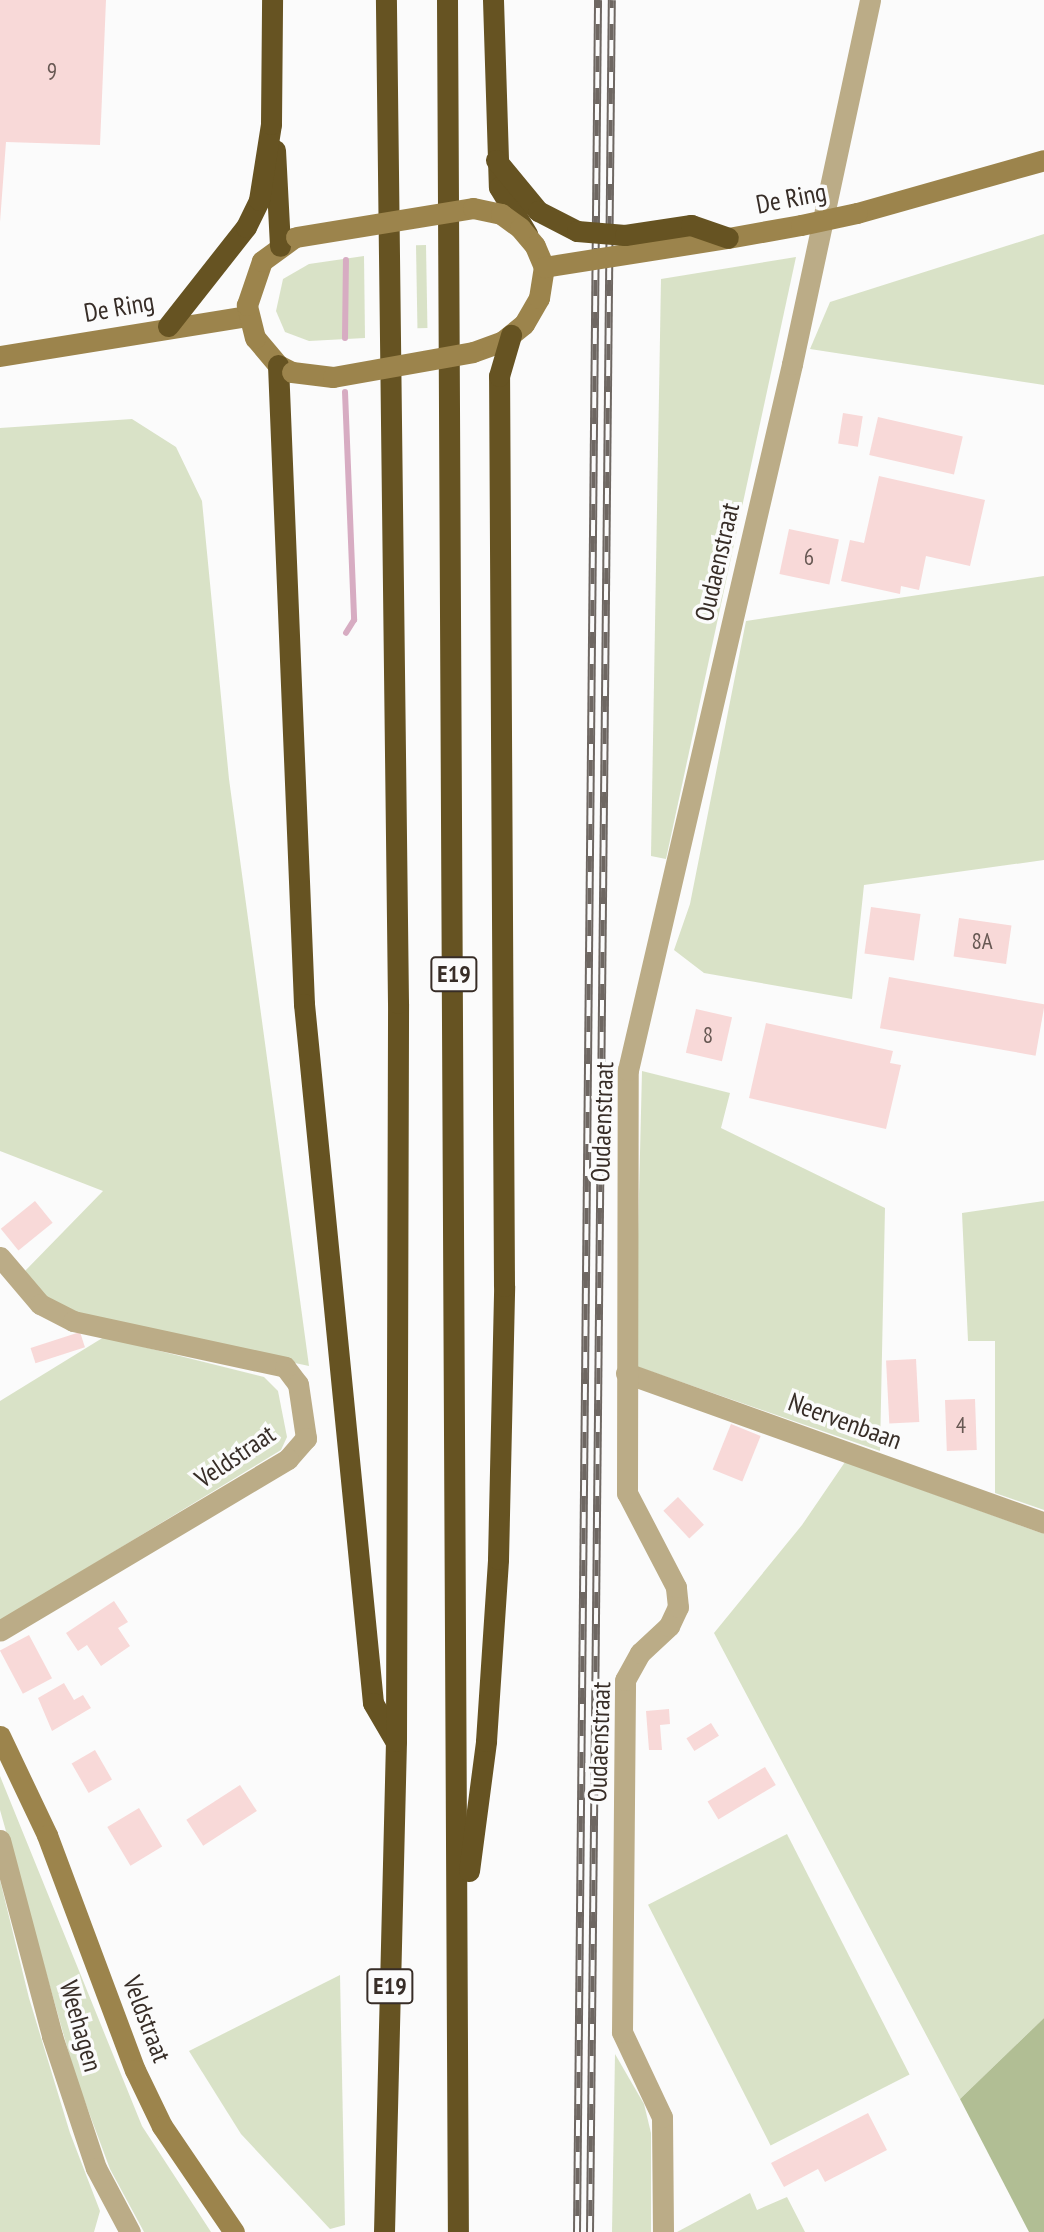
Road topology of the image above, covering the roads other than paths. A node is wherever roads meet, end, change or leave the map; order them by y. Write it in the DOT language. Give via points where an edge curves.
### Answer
graph roads {
  1 [pos="272,0"];
  2 [pos="386,0"];
  3 [pos="447,0"];
  4 [pos="494,0"];
  5 [pos="870,0"];
  6 [pos="271,124"];
  7 [pos="496,160"];
  8 [pos="1044,160"];
  9 [pos="728,238"];
  10 [pos="530,239"];
  11 [pos="288,241"];
  12 [pos="544,267"];
  13 [pos="248,316"];
  14 [pos="168,326"];
  15 [pos="511,335"];
  16 [pos="0,356"];
  17 [pos="285,369"];
  18 [pos="0,1257"];
  19 [pos="626,1373"];
  20 [pos="1044,1523"];
  21 [pos="0,1631"];
  22 [pos="0,1736"];
  23 [pos="396,1741"];
  24 [pos="0,1840"];
  25 [pos="458,1949"];
  26 [pos="123,2228"];
  27 [pos="234,2232"];
  28 [pos="384,2232"];
  29 [pos="458,2232"];
  30 [pos="663,2232"];
  1 -- 6 [label="highway"];
  2 -- 23 [label="highway, E19" via="398,1003"];
  3 -- 25 [label="highway, E19"];
  4 -- 7 [label="highway"];
  5 -- 19 [label="street, Oudaenstraat" via="792,364 628,1070"];
  6 -- 11 [label="highway"];
  6 -- 14 [label="highway" via="253,214"];
  7 -- 9 [label="highway, bridge" via="537,211 577,231 625,234 691,225"];
  7 -- 10 [label="highway, bridge" via="499,187"];
  8 -- 9 [label="main road, De Ring, bridge" via="857,213"];
  9 -- 12 [label="main road, De Ring, bridge"];
  10 -- 11 [label="main road, bridge" via="501,214 472,208"];
  10 -- 12 [label="main road, bridge"];
  11 -- 13 [label="main road" via="256,271"];
  12 -- 15 [label="main road" via="536,308"];
  13 -- 14 [label="main road, De Ring"];
  13 -- 17 [label="main road" via="256,338"];
  14 -- 16 [label="main road, De Ring"];
  15 -- 17 [label="main road, bridge" via="473,352 346,375 321,377"];
  15 -- 25 [label="highway" via="499,376 504,1286 495,1622 486,1741"];
  17 -- 23 [label="highway" via="304,1004 373,1703"];
  18 -- 21 [label="street, Veldstraat" via="40,1304 73,1321 285,1367 298,1384 306,1438 288,1459"];
  19 -- 20 [label="street, Neervenbaan"];
  19 -- 30 [label="street, Oudaenstraat" via="627,1493 677,1587 678,1607 669,1626 640,1653 625,1679 622,2032 662,2117"];
  22 -- 27 [label="main road, Veldstraat" via="47,1835 135,2070 162,2126"];
  23 -- 28 [label="highway, E19"];
  24 -- 26 [label="street, Weehagen" via="52,2036 96,2168"];
  25 -- 29 [label="highway, E19"];
}
